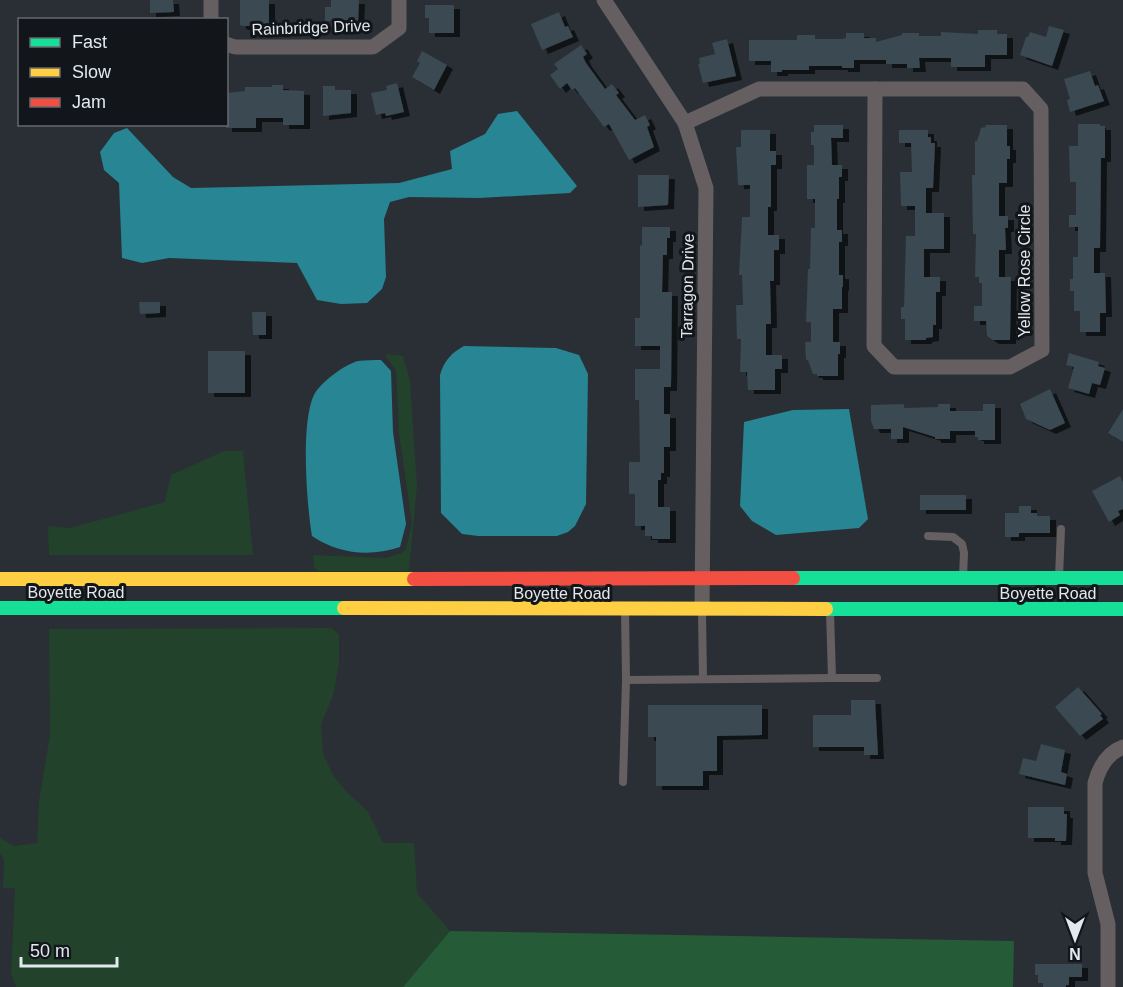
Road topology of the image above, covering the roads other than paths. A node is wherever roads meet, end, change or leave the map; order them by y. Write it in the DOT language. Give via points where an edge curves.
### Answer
graph roads {
  1 [pos="211,0"];
  2 [pos="399,0"];
  3 [pos="604,0"];
  4 [pos="211,18"];
  5 [pos="228,45"];
  6 [pos="875,89"];
  7 [pos="685,123"];
  8 [pos="1061,529"];
  9 [pos="928,536"];
  10 [pos="702,578"];
  11 [pos="963,578"];
  12 [pos="1059,578"];
  13 [pos="1123,578"];
  14 [pos="0,579"];
  15 [pos="0,608"];
  16 [pos="625,609"];
  17 [pos="702,609"];
  18 [pos="830,609"];
  19 [pos="1123,609"];
  20 [pos="832,678"];
  21 [pos="877,678"];
  22 [pos="703,679"];
  23 [pos="626,680"];
  24 [pos="1123,747"];
  25 [pos="624,782"];
  26 [pos="1108,987"];
  1 -- 4 [label="street"];
  2 -- 5 [label="street, Rainbridge Drive" via="399,28 373,47"];
  3 -- 7 [label="street, Tarragon Drive"];
  6 -- 6 [label="street, Yellow Rose Circle" via="1023,88 1041,109 1042,350 1010,367 894,367 874,346"];
  6 -- 7 [label="street, Yellow Rose Circle" via="759,89"];
  7 -- 10 [label="street, Tarragon Drive" via="706,188"];
  8 -- 12 [label="lane"];
  9 -- 11 [label="lane" via="953,537 962,544"];
  10 -- 11 [label="main road, Boyette Road"];
  10 -- 14 [label="main road, Boyette Road"];
  10 -- 17 [label="street, Tarragon Drive"];
  11 -- 12 [label="main road, Boyette Road"];
  12 -- 13 [label="main road, Boyette Road"];
  15 -- 16 [label="main road, Boyette Road"];
  16 -- 17 [label="main road, Boyette Road"];
  16 -- 23 [label="lane"];
  17 -- 18 [label="main road, Boyette Road"];
  17 -- 22 [label="lane"];
  18 -- 19 [label="main road, Boyette Road"];
  18 -- 20 [label="lane"];
  20 -- 21 [label="lane"];
  20 -- 22 [label="lane"];
  22 -- 23 [label="lane"];
  23 -- 25 [label="lane"];
  24 -- 26 [label="street" via="1107,758 1095,783 1095,873 1108,924"];
}
